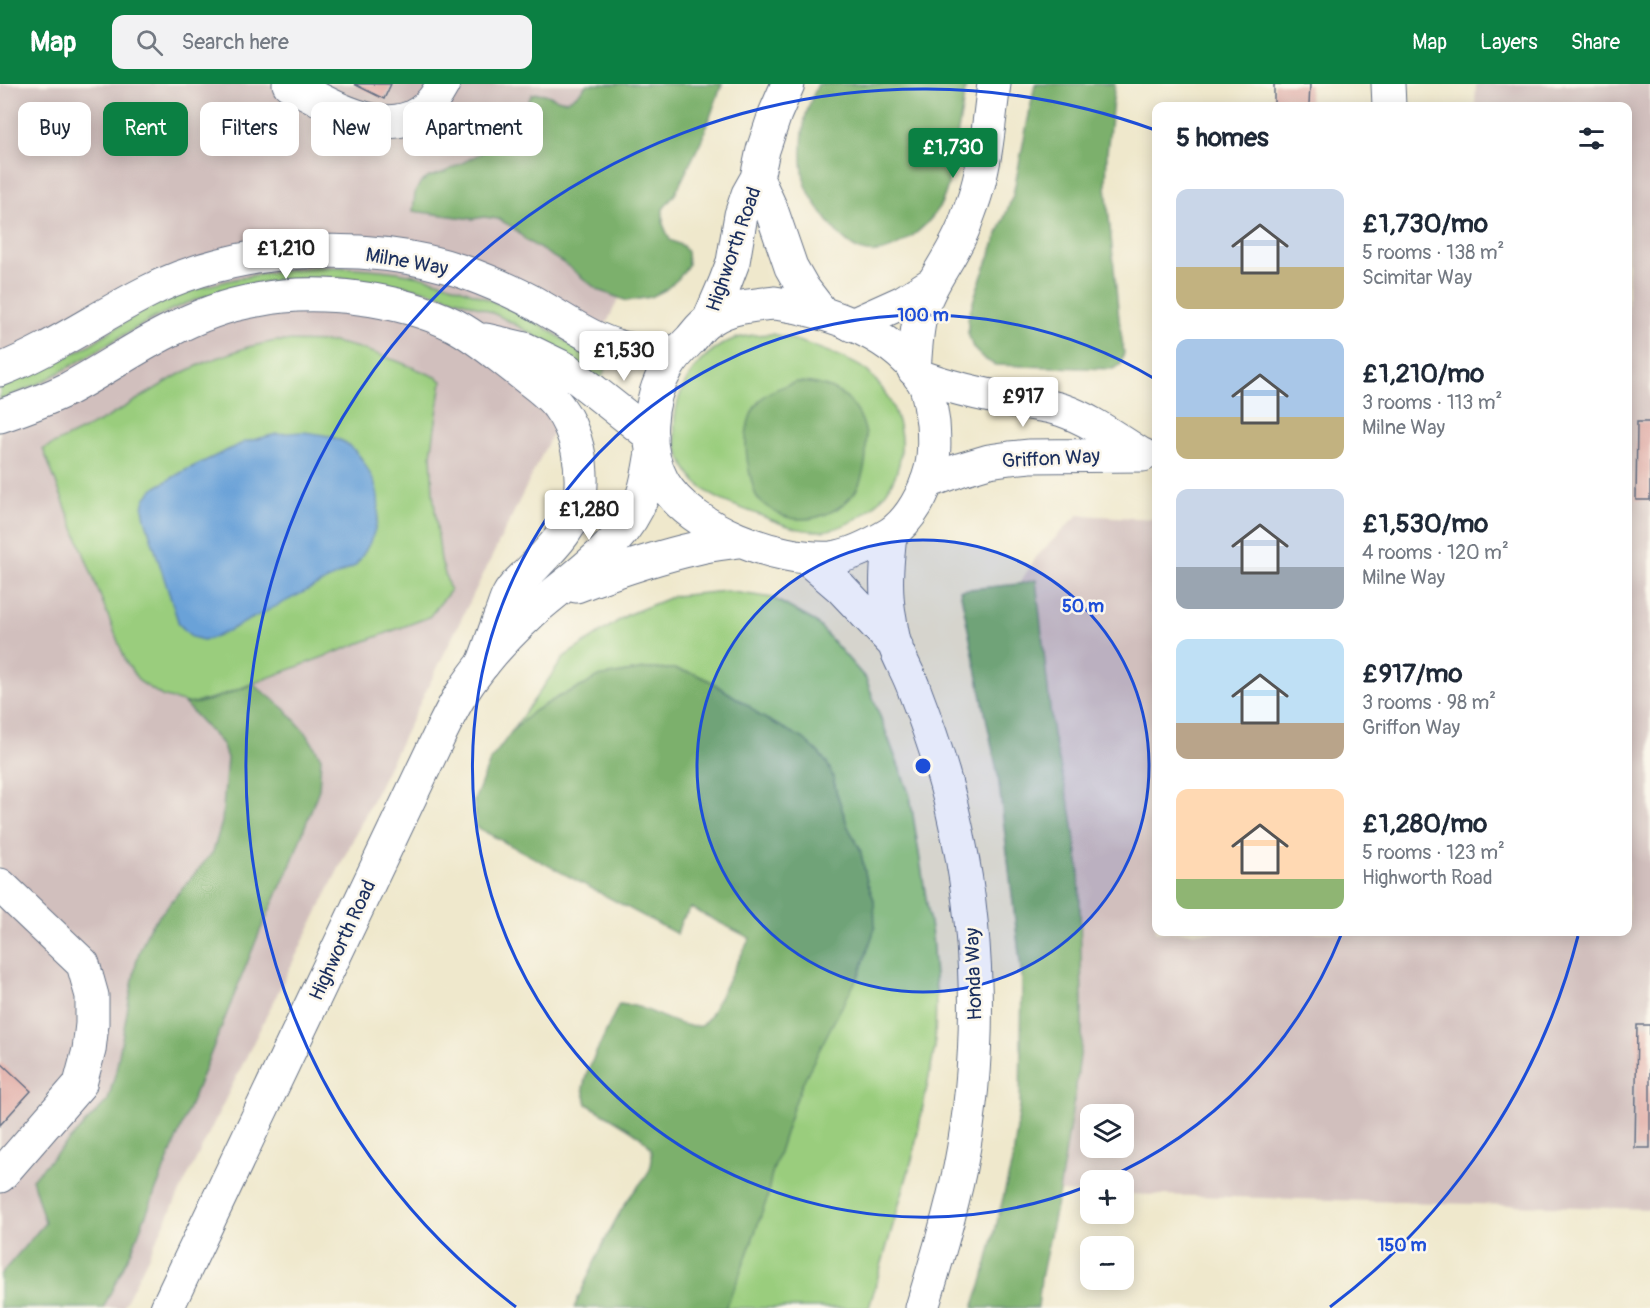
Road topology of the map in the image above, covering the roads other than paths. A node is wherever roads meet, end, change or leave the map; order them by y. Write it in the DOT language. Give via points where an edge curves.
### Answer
graph roads {
  1 [pos="289,84"];
  2 [pos="443,84"];
  3 [pos="788,84"];
  4 [pos="994,84"];
  5 [pos="1388,84"];
  6 [pos="1389,102"];
  7 [pos="757,178"];
  8 [pos="933,283"];
  9 [pos="837,319"];
  10 [pos="708,320"];
  11 [pos="476,337"];
  12 [pos="678,352"];
  13 [pos="0,370"];
  14 [pos="916,373"];
  15 [pos="0,416"];
  16 [pos="651,444"];
  17 [pos="1149,456"];
  18 [pos="927,482"];
  19 [pos="890,534"];
  20 [pos="739,541"];
  21 [pos="805,557"];
  22 [pos="552,595"];
  23 [pos="896,646"];
  24 [pos="482,666"];
  25 [pos="0,885"];
  26 [pos="0,1176"];
  27 [pos="166,1308"];
  28 [pos="922,1308"];
  1 -- 2 [label="main road" via="346,112 381,122 416,114 434,99"];
  3 -- 7 [label="main road, Highworth Road" via="763,150"];
  4 -- 8 [label="main road" via="977,189 964,227"];
  5 -- 6 [label="main road"];
  7 -- 9 [label="main road, Highworth Road" via="791,267 803,288"];
  7 -- 10 [label="main road, Highworth Road" via="741,215 733,262"];
  8 -- 9 [label="main road" via="903,302"];
  8 -- 14 [label="main road" via="920,320"];
  9 -- 10 [label="main road" via="775,303 731,310"];
  9 -- 14 [label="main road" via="878,337"];
  10 -- 12 [label="main road, Highworth Road"];
  11 -- 15 [label="main road" via="433,316 382,302 317,295 259,299 195,319 66,389"];
  11 -- 16 [label="main road" via="525,349 566,369"];
  11 -- 24 [label="main road" via="557,405 578,447 581,474 580,499 574,516 554,546 508,596"];
  12 -- 13 [label="main road, Milne Way" via="605,342 508,290 439,264 356,251 321,251 218,264 179,278"];
  12 -- 16 [label="main road, Highworth Road" via="657,390"];
  14 -- 17 [label="main road, Griffon Way" via="970,392 1059,409"];
  14 -- 18 [label="main road" via="926,388 934,437"];
  16 -- 20 [label="main road" via="663,481 676,499 698,518"];
  16 -- 22 [label="main road, Highworth Road" via="645,490 633,517 601,554"];
  17 -- 18 [label="main road, Griffon Way" via="1010,458"];
  18 -- 19 [label="main road" via="907,516"];
  19 -- 21 [label="main road" via="833,558"];
  19 -- 23 [label="main road, Honda Way" via="887,599"];
  20 -- 21 [label="main road"];
  20 -- 22 [label="main road, Highworth Road" via="671,555"];
  21 -- 23 [label="main road, Honda Way" via="840,587"];
  22 -- 24 [label="main road, Highworth Road"];
  23 -- 28 [label="main road, Honda Way" via="915,690 953,812 975,961 976,1004 967,1127 949,1215"];
  24 -- 27 [label="main road, Highworth Road" via="441,732"];
  25 -- 26 [label="main road" via="83,964 92,996 89,1050 80,1084"];
}
